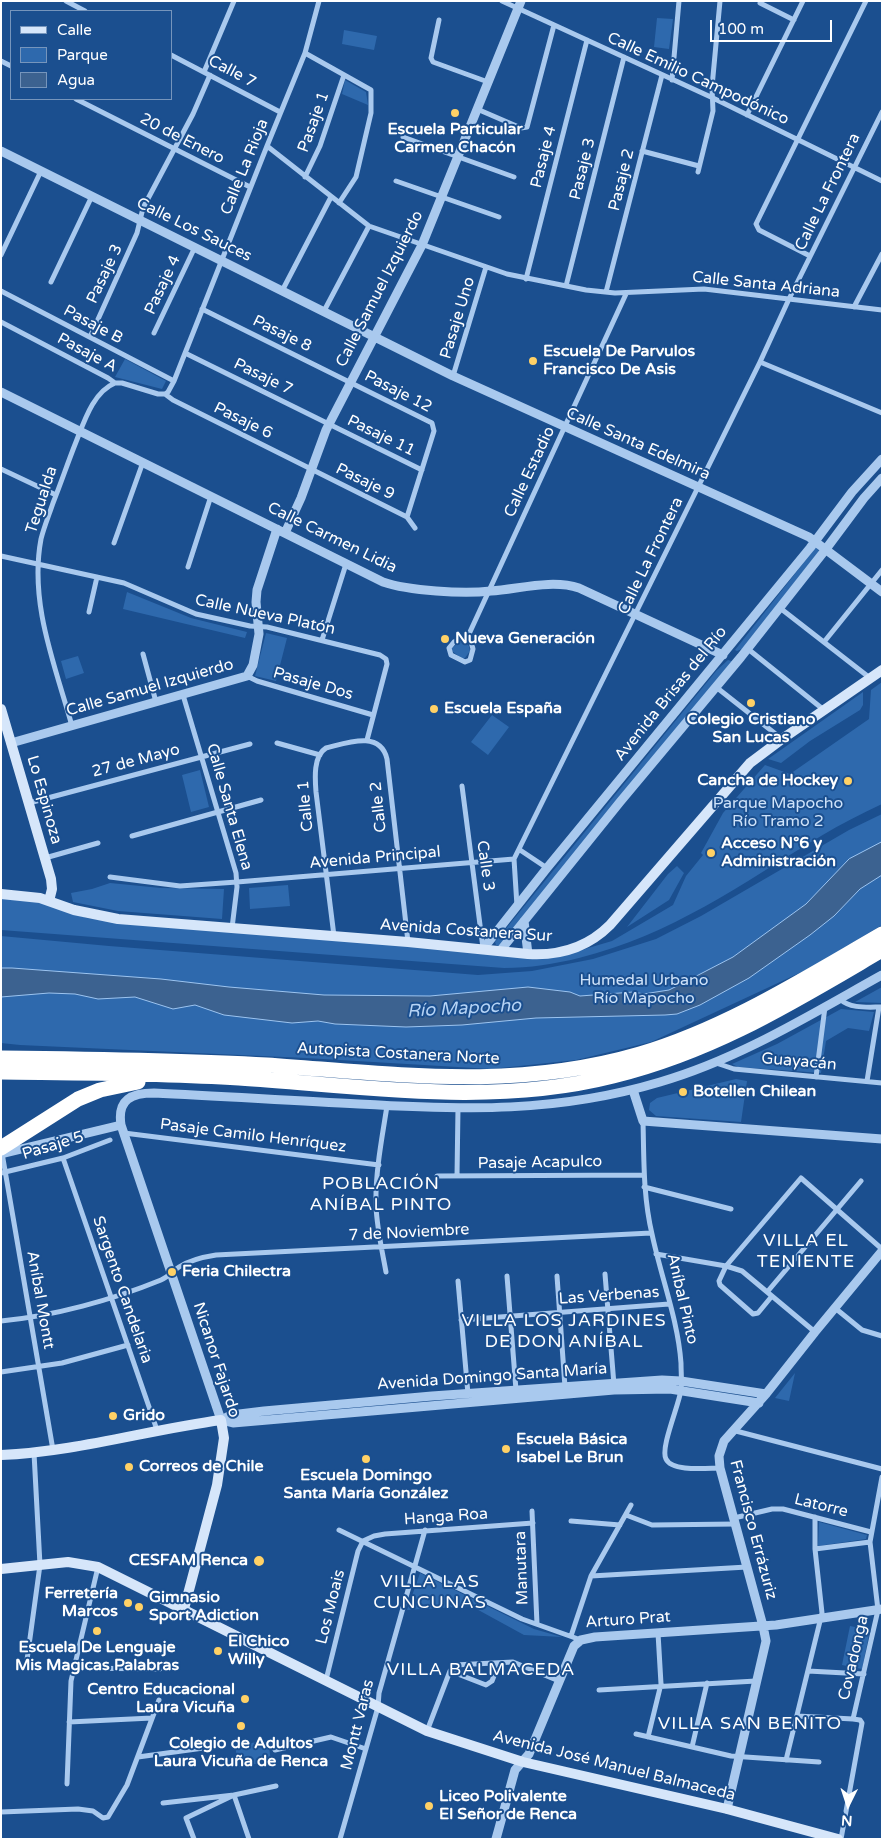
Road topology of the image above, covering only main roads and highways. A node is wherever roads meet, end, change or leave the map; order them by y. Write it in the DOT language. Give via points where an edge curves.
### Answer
graph roads {
  1 [pos="882,670"];
  2 [pos="1,709"];
  3 [pos="1,894"];
  4 [pos="49,901"];
  5 [pos="882,934"];
  6 [pos="882,950"];
  7 [pos="1,1053"];
  8 [pos="1,1058"];
  9 [pos="40,1058"];
  10 [pos="1,1072"];
  11 [pos="183,1076"];
  12 [pos="2,1152"];
  13 [pos="221,1420"];
  14 [pos="1,1455"];
  15 [pos="1,1569"];
  16 [pos="184,1609"];
  17 [pos="809,1835"];
  18 [pos="839,1839"];
  1 -- 4 [label="main road, Avenida Costanera Sur" via="747,766 618,916 586,944 570,950 528,954 100,916"];
  2 -- 4 [label="main road, Lo Espinoza" via="52,884"];
  3 -- 4 [label="main road, Avenida Costanera Sur"];
  5 -- 9 [label="highway, Autopista Costanera Norte" via="707,1030 640,1054 556,1072 509,1077 448,1077 217,1062"];
  6 -- 11 [label="highway, Autopista Costanera Norte" via="767,1016 710,1044 643,1068 585,1082 520,1091 464,1092"];
  7 -- 9 [label="highway"];
  8 -- 9 [label="highway, Autopista Costanera Norte"];
  10 -- 11 [label="highway, Autopista Costanera Norte"];
  11 -- 12 [label="highway" via="136,1082 92,1093 71,1103"];
  13 -- 14 [label="main road, Avenida Domingo Santa María" via="53,1450"];
  13 -- 16 [label="main road, Nicanor Fajardo" via="224,1443 217,1485"];
  15 -- 16 [label="main road, Avenida José Manuel Balmaceda" via="68,1562 98,1567"];
  16 -- 17 [label="main road, Avenida José Manuel Balmaceda" via="427,1731 523,1762 727,1809"];
  17 -- 18 [label="main road, Avenida José Manuel Balmaceda"];
}
